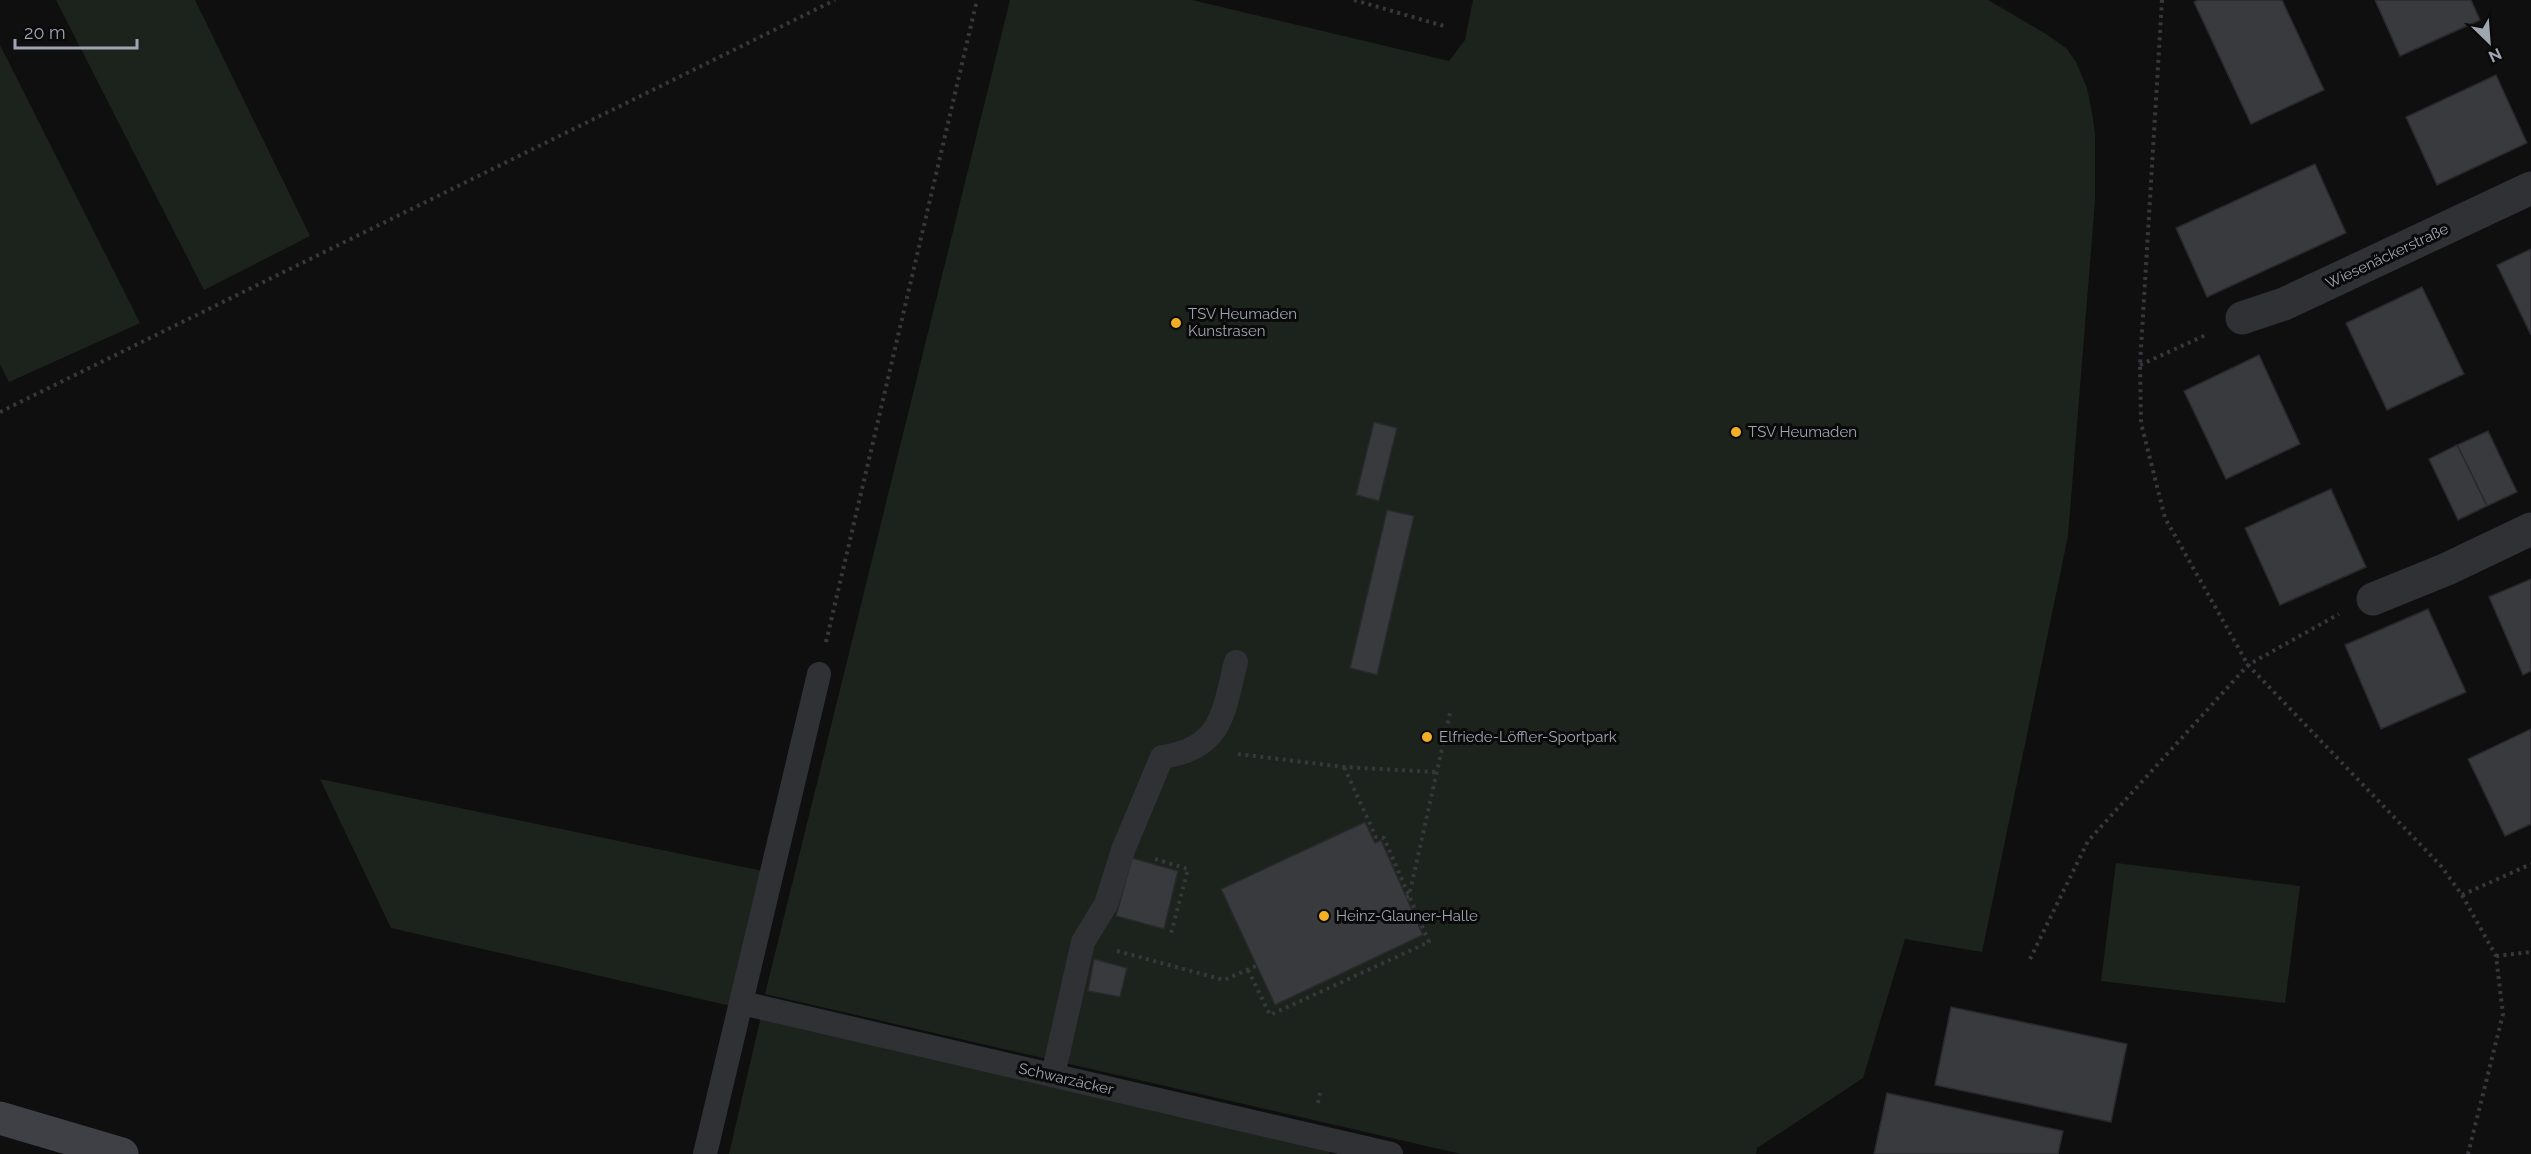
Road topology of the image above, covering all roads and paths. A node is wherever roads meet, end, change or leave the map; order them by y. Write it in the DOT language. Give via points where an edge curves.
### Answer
graph roads {
  1 [pos="835,0"];
  2 [pos="977,0"];
  3 [pos="1354,0"];
  4 [pos="2162,0"];
  5 [pos="1444,26"];
  6 [pos="2531,188"];
  7 [pos="2242,318"];
  8 [pos="2140,365"];
  9 [pos="0,412"];
  10 [pos="2531,529"];
  11 [pos="2373,599"];
  12 [pos="1236,662"];
  13 [pos="2248,665"];
  14 [pos="819,674"];
  15 [pos="1450,713"];
  16 [pos="1196,747"];
  17 [pos="1344,767"];
  18 [pos="1435,772"];
  19 [pos="1122,850"];
  20 [pos="2531,864"];
  21 [pos="2462,895"];
  22 [pos="1408,897"];
  23 [pos="1170,937"];
  24 [pos="1083,942"];
  25 [pos="2531,952"];
  26 [pos="2496,956"];
  27 [pos="2030,959"];
  28 [pos="1256,966"];
  29 [pos="1248,970"];
  30 [pos="742,1003"];
  31 [pos="1053,1075"];
  32 [pos="0,1118"];
  33 [pos="122,1154"];
  34 [pos="705,1154"];
  35 [pos="1390,1154"];
  36 [pos="2468,1154"];
  1 -- 9 [label="path"];
  2 -- 14 [label="path"];
  3 -- 5 [label="path"];
  4 -- 8 [label="path"];
  6 -- 7 [label="street, Wiesenäckerstraße" via="2284,304"];
  7 -- 8 [label="path"];
  8 -- 13 [label="path" via="2141,423 2165,518"];
  10 -- 11 [label="street"];
  11 -- 13 [label="path"];
  12 -- 16 [label="lane" via="1221,718 1210,736"];
  13 -- 21 [label="path" via="2441,866"];
  13 -- 27 [label="path" via="2088,841"];
  14 -- 30 [label="lane"];
  15 -- 18 [label="path"];
  16 -- 17 [label="path"];
  16 -- 19 [label="lane" via="1162,757"];
  17 -- 18 [label="path"];
  17 -- 22 [label="path" via="1376,837 1384,838"];
  18 -- 22 [label="path"];
  19 -- 23 [label="path" via="1188,869"];
  19 -- 24 [label="lane" via="1106,904"];
  20 -- 21 [label="path"];
  21 -- 26 [label="path"];
  22 -- 29 [label="path" via="1429,942 1270,1015"];
  24 -- 29 [label="path" via="1224,980"];
  24 -- 31 [label="lane"];
  25 -- 26 [label="path"];
  26 -- 36 [label="path" via="2503,1014"];
  28 -- 29 [label="path"];
  30 -- 31 [label="lane, Schwarzäcker"];
  30 -- 34 [label="lane"];
  31 -- 35 [label="lane, Schwarzäcker"];
  32 -- 33 [label="street"];
}
